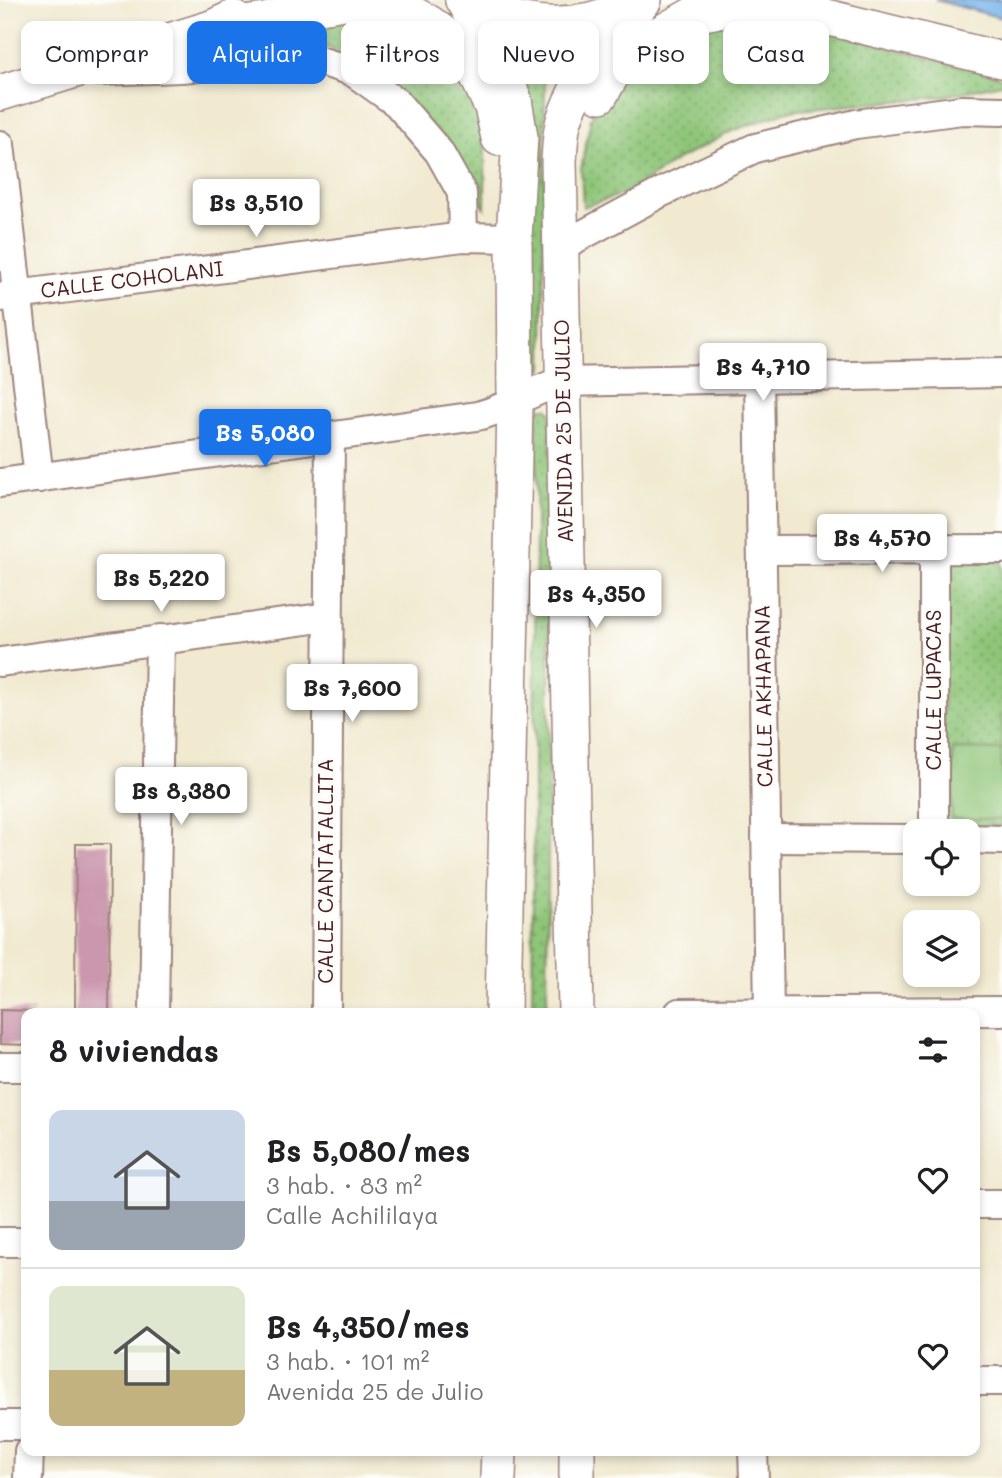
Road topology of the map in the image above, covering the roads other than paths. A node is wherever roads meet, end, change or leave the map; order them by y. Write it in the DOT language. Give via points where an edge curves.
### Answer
graph roads {
  1 [pos="272,0"];
  2 [pos="463,0"];
  3 [pos="643,0"];
  4 [pos="838,0"];
  5 [pos="227,21"];
  6 [pos="266,21"];
  7 [pos="1002,46"];
  8 [pos="1002,60"];
  9 [pos="173,68"];
  10 [pos="30,84"];
  11 [pos="0,93"];
  12 [pos="1002,111"];
  13 [pos="0,145"];
  14 [pos="463,237"];
  15 [pos="513,238"];
  16 [pos="562,246"];
  17 [pos="10,296"];
  18 [pos="1002,373"];
  19 [pos="760,378"];
  20 [pos="562,382"];
  21 [pos="515,402"];
  22 [pos="330,435"];
  23 [pos="39,478"];
  24 [pos="0,483"];
  25 [pos="934,549"];
  26 [pos="1002,549"];
  27 [pos="762,550"];
  28 [pos="328,617"];
  29 [pos="160,639"];
  30 [pos="0,662"];
  31 [pos="934,819"];
  32 [pos="766,838"];
  33 [pos="903,839"];
  34 [pos="980,839"];
  35 [pos="1002,839"];
  36 [pos="154,1008"];
  37 [pos="326,1008"];
  38 [pos="503,1008"];
  39 [pos="576,1008"];
  40 [pos="769,1008"];
  41 [pos="980,1011"];
  42 [pos="1002,1011"];
  43 [pos="0,1067"];
  44 [pos="21,1067"];
  45 [pos="980,1204"];
  46 [pos="1002,1204"];
  47 [pos="0,1242"];
  48 [pos="21,1242"];
  49 [pos="980,1381"];
  50 [pos="1002,1381"];
  51 [pos="0,1425"];
  52 [pos="21,1425"];
  53 [pos="29,1456"];
  54 [pos="499,1456"];
  55 [pos="577,1456"];
  56 [pos="753,1456"];
  57 [pos="28,1478"];
  58 [pos="498,1478"];
  59 [pos="577,1478"];
  60 [pos="754,1478"];
  1 -- 5 [label="main road"];
  2 -- 3 [label="main road" via="523,23 555,25 587,22"];
  2 -- 15 [label="main road" via="500,64 514,100 520,137"];
  3 -- 16 [label="main road, AVENIDA 25 DE JULIO" via="583,80 564,119 559,161"];
  4 -- 7 [label="main road"];
  6 -- 15 [label="main road" via="345,2 402,8 457,44 492,107"];
  8 -- 16 [label="main road" via="805,12 749,4 693,15 647,41 615,69 596,102 579,142 575,192"];
  9 -- 14 [label="street" via="307,57 352,71 397,103 439,152 462,193"];
  10 -- 11 [label="main road"];
  12 -- 16 [label="street" via="962,110 856,124 755,148"];
  13 -- 17 [label="street"];
  14 -- 15 [label="street, CALLE COHOLANI"];
  14 -- 17 [label="street, CALLE COHOLANI"];
  15 -- 21 [label="main road"];
  16 -- 20 [label="main road, AVENIDA 25 DE JULIO"];
  17 -- 23 [label="street"];
  18 -- 19 [label="street"];
  19 -- 20 [label="street"];
  19 -- 27 [label="street, CALLE AKHAPANA"];
  20 -- 21 [label="street"];
  20 -- 39 [label="main road, AVENIDA 25 DE JULIO"];
  21 -- 22 [label="street" via="477,416"];
  21 -- 38 [label="main road"];
  22 -- 23 [label="street"];
  22 -- 28 [label="street, CALLE CANTATALLITA"];
  23 -- 24 [label="street"];
  25 -- 26 [label="street"];
  25 -- 27 [label="street"];
  25 -- 31 [label="street, CALLE LUPACAS"];
  27 -- 32 [label="street, CALLE AKHAPANA"];
  28 -- 29 [label="street"];
  28 -- 37 [label="street, CALLE CANTATALLITA"];
  29 -- 30 [label="street"];
  29 -- 36 [label="street"];
  32 -- 33 [label="street"];
  32 -- 40 [label="street, CALLE AKHAPANA"];
  34 -- 35 [label="street"];
  41 -- 42 [label="street"];
  43 -- 44 [label="street"];
  45 -- 46 [label="street"];
  47 -- 48 [label="street"];
  49 -- 50 [label="street"];
  51 -- 52 [label="street"];
  53 -- 57 [label="street"];
  54 -- 58 [label="main road"];
  55 -- 59 [label="main road"];
  56 -- 60 [label="street"];
}
